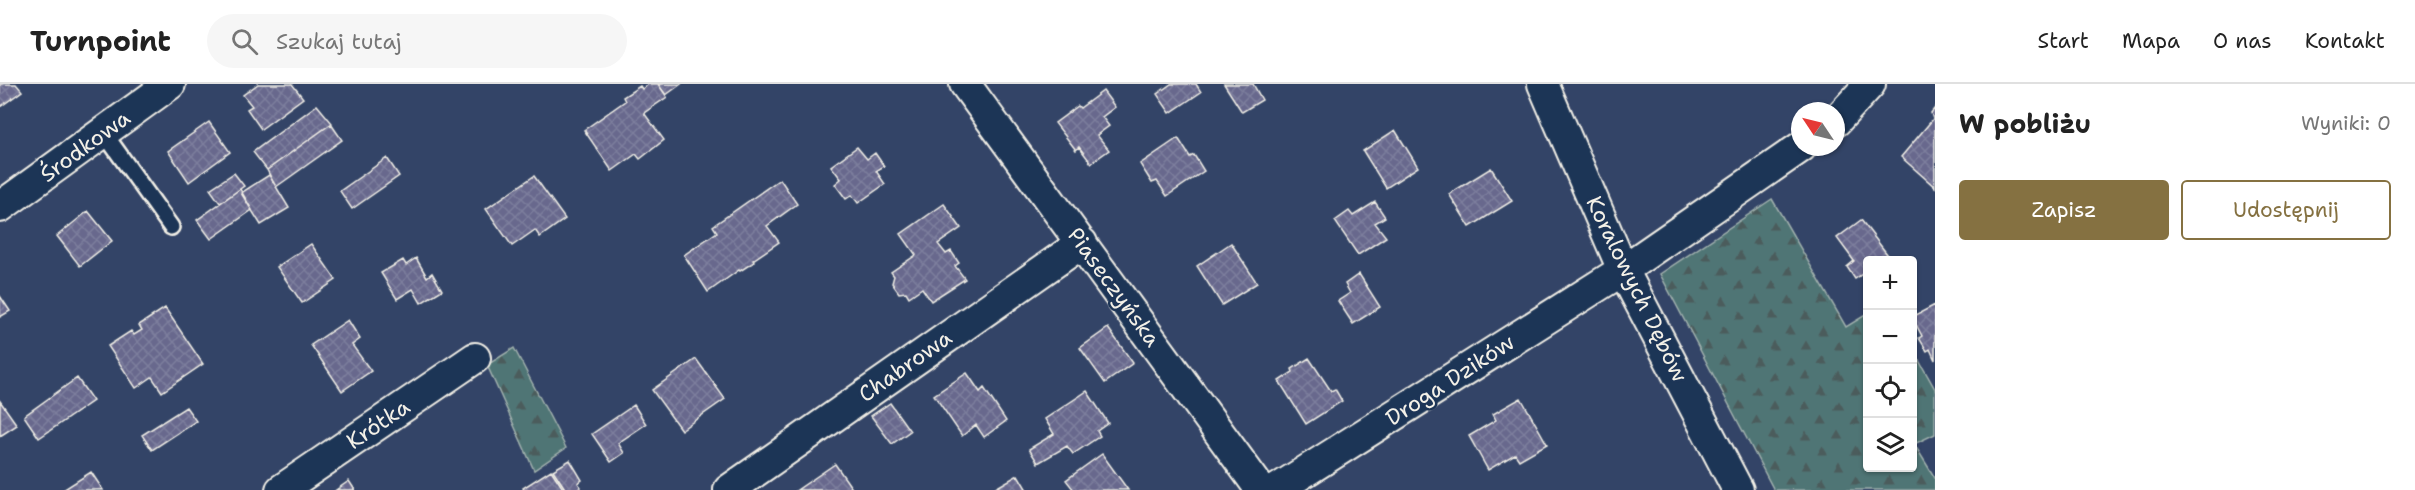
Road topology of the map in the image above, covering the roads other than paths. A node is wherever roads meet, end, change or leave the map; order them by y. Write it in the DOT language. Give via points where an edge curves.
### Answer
graph roads {
  1 [pos="170,84"];
  2 [pos="965,84"];
  3 [pos="1543,84"];
  4 [pos="1870,84"];
  5 [pos="1845,112"];
  6 [pos="104,133"];
  7 [pos="1791,154"];
  8 [pos="0,207"];
  9 [pos="171,226"];
  10 [pos="1082,243"];
  11 [pos="1623,270"];
  12 [pos="475,358"];
  13 [pos="281,490"];
  14 [pos="729,490"];
  15 [pos="1261,490"];
  16 [pos="1276,490"];
  17 [pos="1738,490"];
  1 -- 6 [label="street, Środkowa"];
  2 -- 10 [label="street, Piaseczyńska"];
  3 -- 11 [label="street, Koralowych Dębów"];
  4 -- 5 [label="street"];
  6 -- 8 [label="street, Środkowa"];
  6 -- 9 [label="lane"];
  7 -- 11 [label="street, Droga Dzików"];
  10 -- 14 [label="street, Chabrowa"];
  10 -- 15 [label="street, Piaseczyńska"];
  11 -- 16 [label="street, Droga Dzików"];
  11 -- 17 [label="street, Koralowych Dębów"];
  12 -- 13 [label="street, Krótka"];
}
